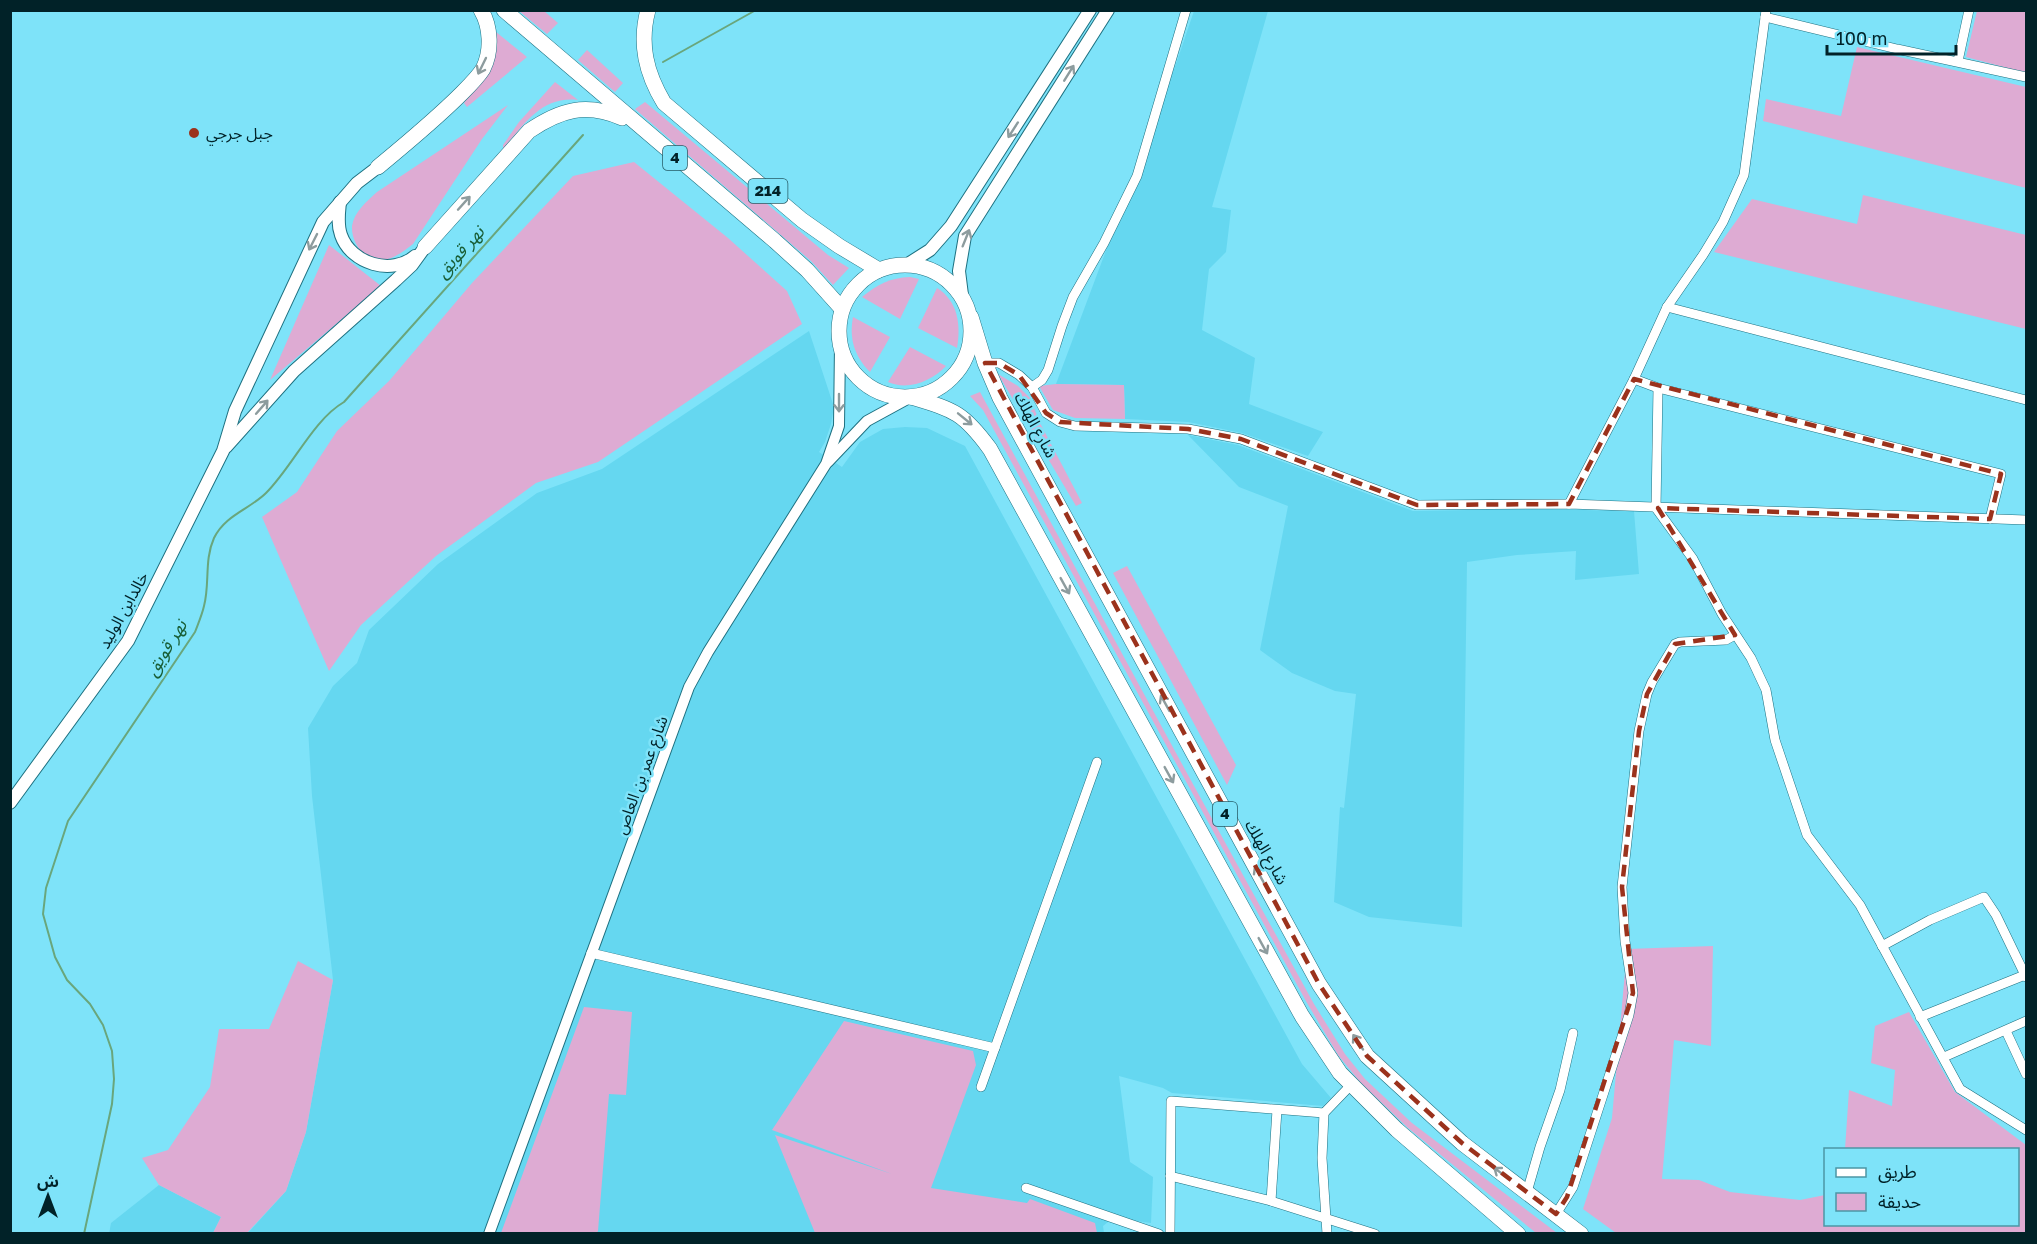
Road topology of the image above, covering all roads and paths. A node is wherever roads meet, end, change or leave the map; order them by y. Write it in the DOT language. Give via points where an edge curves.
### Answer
graph roads {
  1 [pos="481,10"];
  2 [pos="504,10"];
  3 [pos="648,10"];
  4 [pos="1090,10"];
  5 [pos="1108,10"];
  6 [pos="1185,10"];
  7 [pos="1969,10"];
  8 [pos="1766,14"];
  9 [pos="1958,61"];
  10 [pos="2026,77"];
  11 [pos="640,128"];
  12 [pos="378,167"];
  13 [pos="340,201"];
  14 [pos="425,247"];
  15 [pos="908,264"];
  16 [pos="879,270"];
  17 [pos="962,295"];
  18 [pos="1667,307"];
  19 [pos="842,309"];
  20 [pos="970,317"];
  21 [pos="840,345"];
  22 [pos="985,363"];
  23 [pos="1634,379"];
  24 [pos="1032,387"];
  25 [pos="1658,388"];
  26 [pos="911,398"];
  27 [pos="2026,400"];
  28 [pos="223,451"];
  29 [pos="826,464"];
  30 [pos="1569,504"];
  31 [pos="1656,508"];
  32 [pos="1990,519"];
  33 [pos="2026,520"];
  34 [pos="1735,635"];
  35 [pos="1097,762"];
  36 [pos="10,803"];
  37 [pos="1882,946"];
  38 [pos="591,953"];
  39 [pos="2026,976"];
  40 [pos="1920,1017"];
  41 [pos="2026,1022"];
  42 [pos="2006,1031"];
  43 [pos="1573,1033"];
  44 [pos="995,1048"];
  45 [pos="1944,1057"];
  46 [pos="2026,1074"];
  47 [pos="1351,1085"];
  48 [pos="981,1088"];
  49 [pos="1277,1110"];
  50 [pos="1324,1113"];
  51 [pos="2026,1130"];
  52 [pos="1170,1176"];
  53 [pos="1026,1188"];
  54 [pos="1527,1192"];
  55 [pos="1271,1201"];
  56 [pos="1556,1214"];
  57 [pos="1325,1219"];
  58 [pos="489,1233"];
  59 [pos="1159,1233"];
  60 [pos="1170,1233"];
  61 [pos="1327,1233"];
  62 [pos="1375,1233"];
  63 [pos="1518,1233"];
  64 [pos="1581,1233"];
  1 -- 12 [label="highway, one-way" via="489,38 483,69 444,111"];
  2 -- 11 [label="highway, 4"];
  3 -- 16 [label="highway, 214" via="644,55 664,103 802,220"];
  4 -- 15 [label="main road, one-way" via="951,226 930,250"];
  17 -- 5 [label="main road, one-way" via="958,271 965,236"];
  6 -- 24 [label="street" via="1137,176 1073,297 1048,370"];
  7 -- 9 [label="street"];
  8 -- 9 [label="street"];
  8 -- 18 [label="street" via="1744,175 1723,222"];
  9 -- 10 [label="street"];
  14 -- 11 [label="highway, one-way" via="529,131 560,112 606,112"];
  11 -- 19 [label="highway, 4" via="783,248"];
  12 -- 13 [label="main road"];
  13 -- 14 [label="main road" via="341,236 363,261 397,265 412,259"];
  13 -- 28 [label="main road, one-way" via="311,245 235,411"];
  28 -- 14 [label="main road, one-way" via="281,385 412,265"];
  15 -- 16 [label="highway"];
  15 -- 17 [label="highway" via="939,273"];
  16 -- 19 [label="highway" via="860,282"];
  17 -- 20 [label="highway"];
  18 -- 23 [label="street"];
  18 -- 27 [label="street"];
  19 -- 21 [label="highway" via="838,326"];
  20 -- 22 [label="highway, شارع الهلك / 4"];
  20 -- 26 [label="highway" via="971,339 965,361 952,379 933,392"];
  21 -- 26 [label="highway" via="846,363 873,390"];
  21 -- 29 [label="street, شارع عمر بن العاص, one-way" via="839,426"];
  22 -- 24 [label="street" via="999,363"];
  54 -- 22 [label="highway, شارع الهلك / 4, one-way" via="1462,1143 1367,1056 1319,984 1119,620"];
  23 -- 25 [label="street"];
  23 -- 30 [label="street"];
  24 -- 30 [label="street" via="1046,413 1060,422 1075,426 1188,429 1241,439 1417,505"];
  25 -- 31 [label="street"];
  25 -- 32 [label="street" via="2001,474"];
  26 -- 29 [label="street" via="867,421"];
  26 -- 47 [label="highway, 4, one-way" via="958,413 990,449 1302,1016"];
  28 -- 36 [label="main road, خالدابن الوليد" via="128,641"];
  29 -- 38 [label="street, شارع عمر بن العاص" via="689,687"];
  30 -- 31 [label="street"];
  31 -- 32 [label="street"];
  31 -- 34 [label="street" via="1693,559"];
  32 -- 33 [label="street"];
  34 -- 37 [label="street" via="1766,690 1775,740 1807,835 1860,905"];
  34 -- 56 [label="street" via="1726,640 1675,644 1647,694 1639,730 1622,887 1633,993 1573,1187"];
  35 -- 44 [label="street"];
  37 -- 39 [label="street" via="1984,897"];
  37 -- 40 [label="street"];
  38 -- 44 [label="street"];
  38 -- 58 [label="street, شارع عمر بن العاص"];
  39 -- 40 [label="street"];
  40 -- 45 [label="street"];
  41 -- 42 [label="street"];
  42 -- 45 [label="street"];
  42 -- 46 [label="street"];
  43 -- 54 [label="street" via="1560,1090"];
  44 -- 48 [label="street"];
  45 -- 51 [label="street" via="1960,1089"];
  47 -- 50 [label="street"];
  47 -- 63 [label="highway, 4" via="1397,1130"];
  49 -- 50 [label="street"];
  49 -- 52 [label="street" via="1172,1101"];
  49 -- 55 [label="street"];
  50 -- 57 [label="street"];
  52 -- 55 [label="street"];
  52 -- 60 [label="street"];
  53 -- 59 [label="street"];
  54 -- 56 [label="highway, شارع الهلك / 4"];
  55 -- 57 [label="street"];
  56 -- 64 [label="highway, شارع الهلك / 4"];
  57 -- 61 [label="street"];
  57 -- 62 [label="street"];
}
